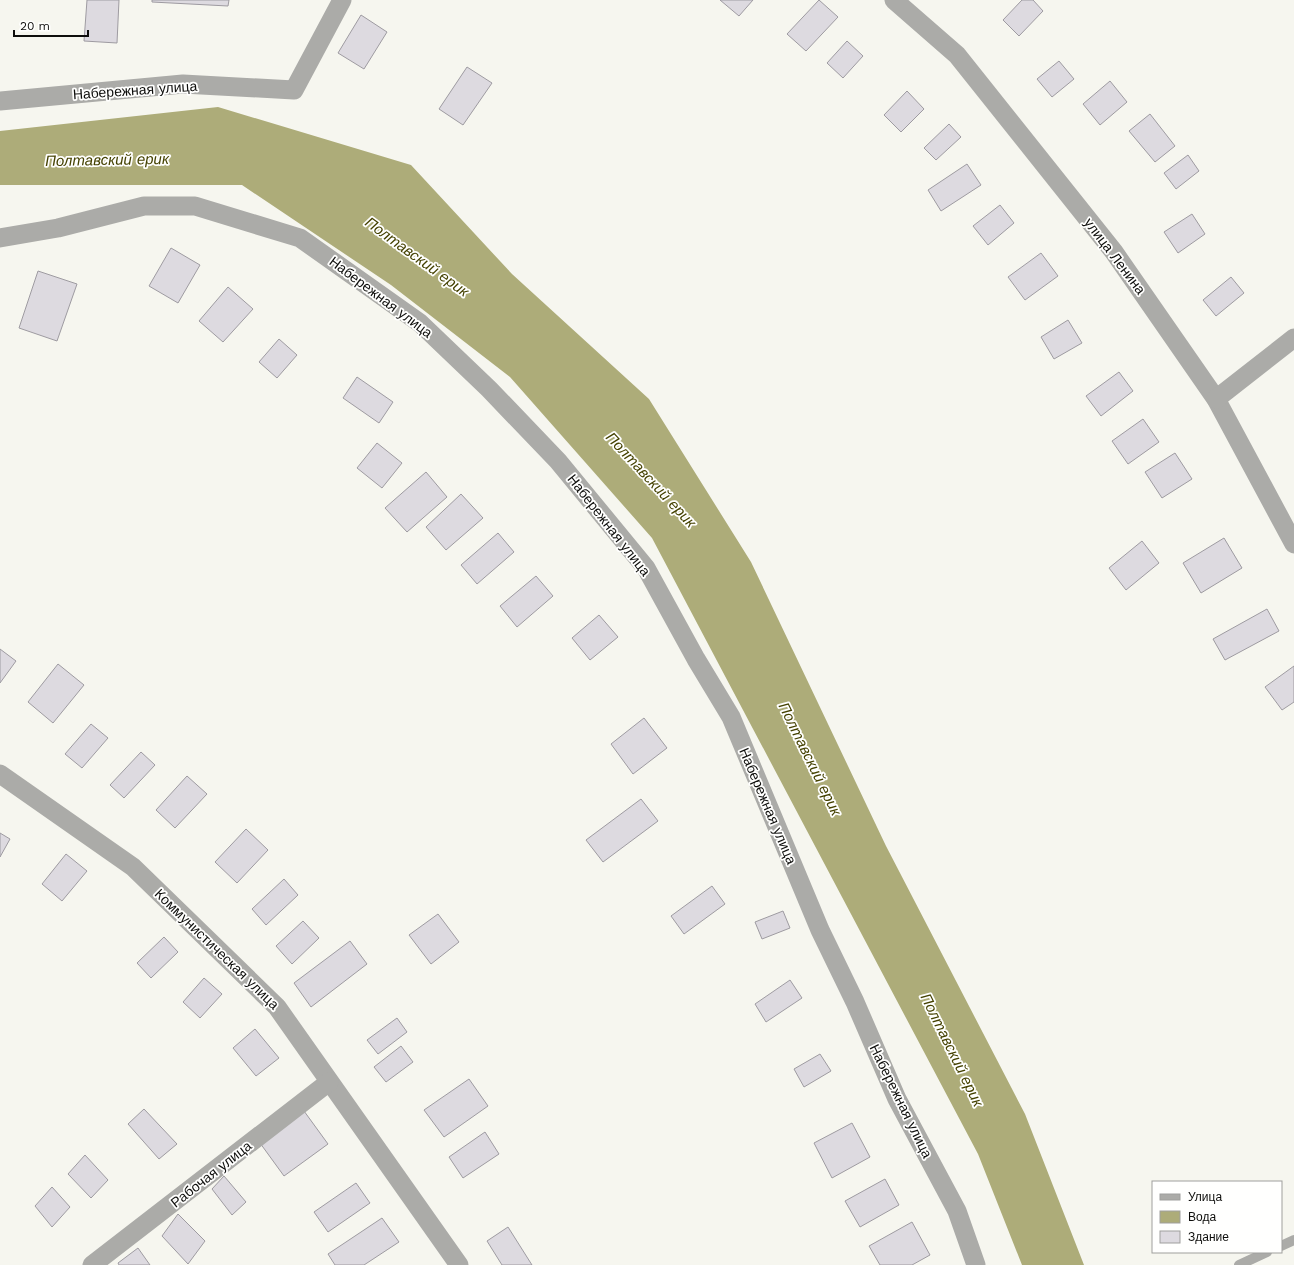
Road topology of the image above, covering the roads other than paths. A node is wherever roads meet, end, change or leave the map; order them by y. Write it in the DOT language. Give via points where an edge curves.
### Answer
graph roads {
  1 [pos="342,0"];
  2 [pos="894,0"];
  3 [pos="0,101"];
  4 [pos="0,238"];
  5 [pos="1294,338"];
  6 [pos="1216,399"];
  7 [pos="1294,544"];
  8 [pos="0,774"];
  9 [pos="329,1082"];
  10 [pos="1294,1240"];
  11 [pos="1282,1246"];
  12 [pos="1265,1253"];
  13 [pos="92,1265"];
  14 [pos="459,1265"];
  15 [pos="976,1265"];
  16 [pos="1239,1265"];
  1 -- 3 [label="street, Набережная улица" via="294,90 183,84"];
  2 -- 6 [label="street, улица Ленина" via="962,61 1114,252"];
  4 -- 15 [label="street, Набережная улица" via="58,228 144,206 195,206 300,238 420,323 489,389 553,456 646,568 731,717 820,930 897,1099 957,1211"];
  5 -- 6 [label="street"];
  6 -- 7 [label="street, улица Ленина"];
  8 -- 9 [label="street, Коммунистическая улица" via="133,867 277,1007"];
  9 -- 13 [label="street, Рабочая улица"];
  9 -- 14 [label="street, Коммунистическая улица"];
  10 -- 11 [label="lane"];
  12 -- 16 [label="lane"];
}
